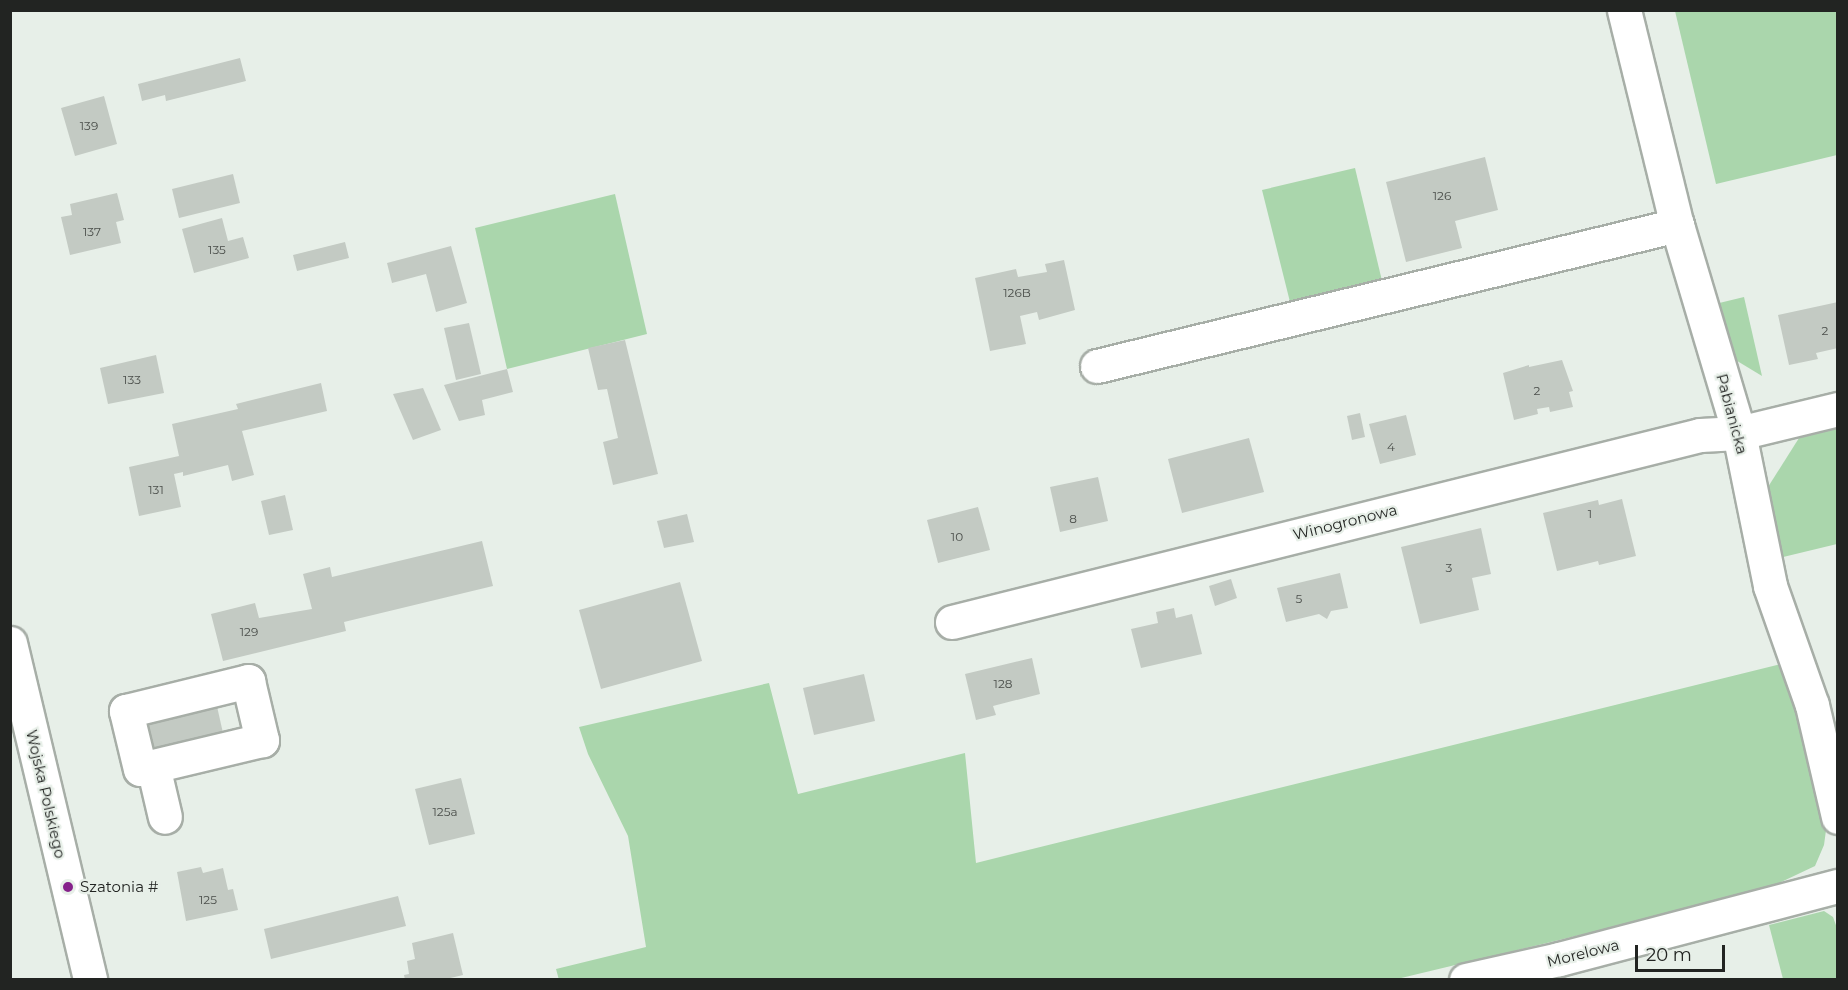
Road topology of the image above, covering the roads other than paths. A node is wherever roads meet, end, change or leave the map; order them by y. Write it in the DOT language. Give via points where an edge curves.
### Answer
graph roads {
  1 [pos="1624,10"];
  2 [pos="1677,225"];
  3 [pos="1096,366"];
  4 [pos="1838,409"];
  5 [pos="1739,433"];
  6 [pos="952,622"];
  7 [pos="10,643"];
  8 [pos="17,701"];
  9 [pos="153,766"];
  10 [pos="165,817"];
  11 [pos="1838,817"];
  12 [pos="1838,885"];
  13 [pos="90,980"];
  14 [pos="1466,980"];
  1 -- 2 [label="street, Pabianicka"];
  2 -- 3 [label="street"];
  2 -- 5 [label="street, Pabianicka"];
  4 -- 5 [label="street, Winogronowa"];
  5 -- 6 [label="street, Winogronowa" via="1688,438"];
  5 -- 11 [label="street, Pabianicka" via="1770,585 1812,705"];
  7 -- 8 [label="street, Wojska Polskiego"];
  8 -- 13 [label="street, Wojska Polskiego"];
  9 -- 10 [label="street"];
  12 -- 14 [label="street, Morelowa"];
}
